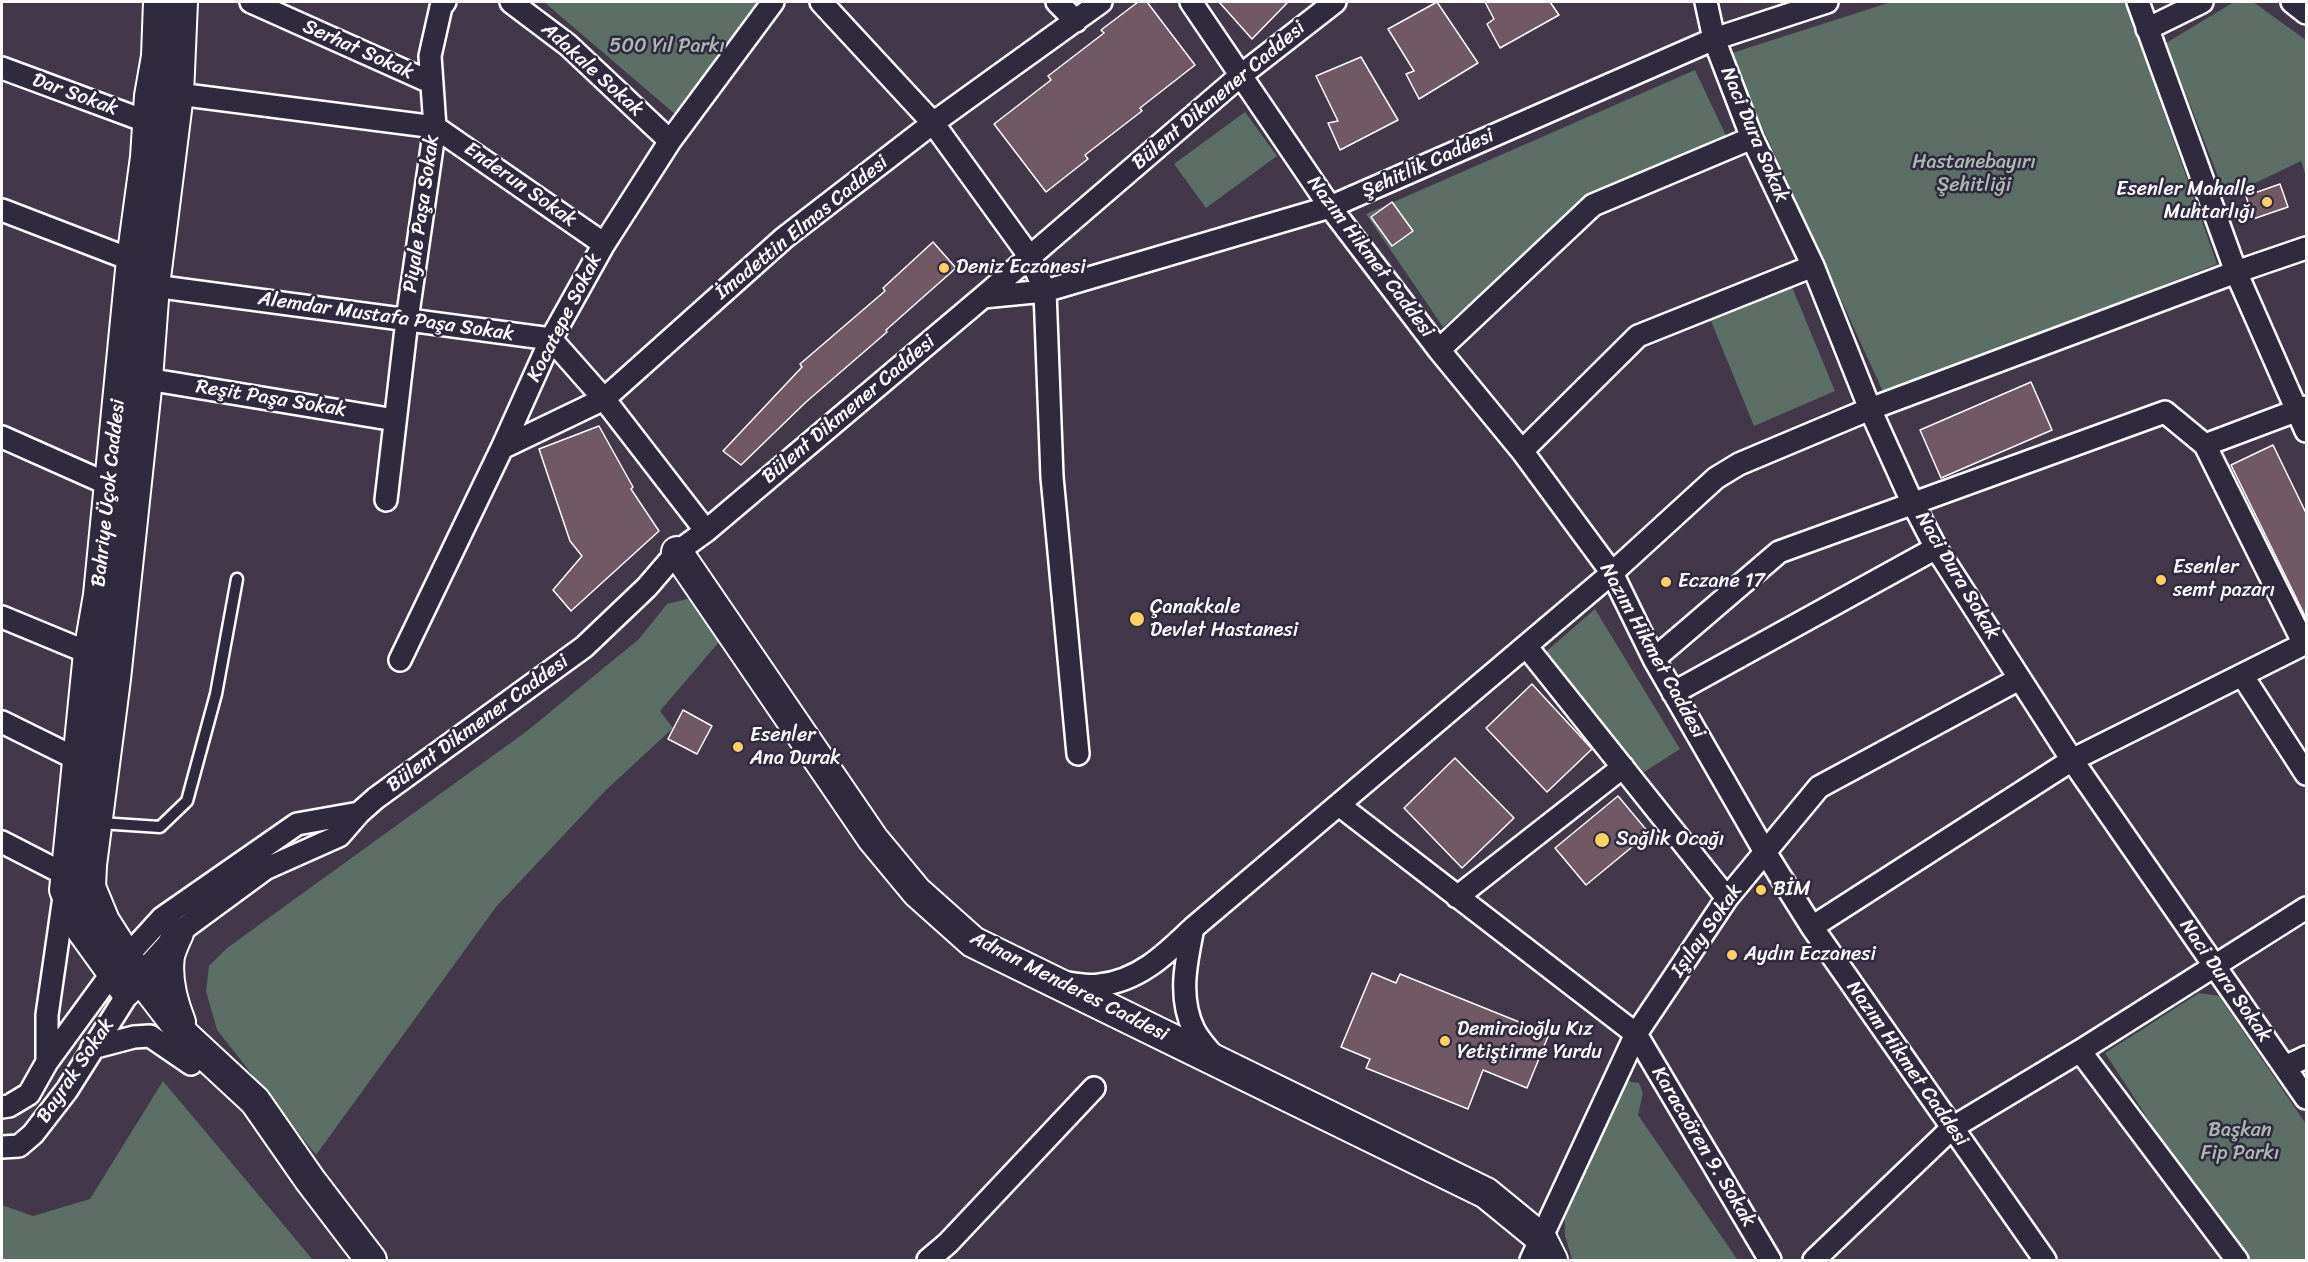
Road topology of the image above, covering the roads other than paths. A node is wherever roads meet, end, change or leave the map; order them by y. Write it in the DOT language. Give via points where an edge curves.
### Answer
graph roads {
  1 [pos="159,2"];
  2 [pos="182,2"];
  3 [pos="251,2"];
  4 [pos="446,2"];
  5 [pos="511,2"];
  6 [pos="773,2"];
  7 [pos="821,2"];
  8 [pos="1057,2"];
  9 [pos="1101,2"];
  10 [pos="1191,2"];
  11 [pos="1335,2"];
  12 [pos="1706,2"];
  13 [pos="1827,2"];
  14 [pos="2138,2"];
  15 [pos="2202,2"];
  16 [pos="2292,2"];
  17 [pos="2307,13"];
  18 [pos="1076,21"];
  19 [pos="2147,29"];
  20 [pos="1714,39"];
  21 [pos="2,68"];
  22 [pos="1240,76"];
  23 [pos="432,83"];
  24 [pos="177,94"];
  25 [pos="148,122"];
  26 [pos="933,123"];
  27 [pos="435,127"];
  28 [pos="1752,138"];
  29 [pos="670,141"];
  30 [pos="1330,207"];
  31 [pos="2,210"];
  32 [pos="604,244"];
  33 [pos="2307,248"];
  34 [pos="1030,257"];
  35 [pos="132,260"];
  36 [pos="1813,266"];
  37 [pos="2236,272"];
  38 [pos="154,286"];
  39 [pos="1045,291"];
  40 [pos="983,297"];
  41 [pos="406,320"];
  42 [pos="551,339"];
  43 [pos="1439,350"];
  44 [pos="147,379"];
  45 [pos="604,399"];
  46 [pos="2302,408"];
  47 [pos="1870,409"];
  48 [pos="395,420"];
  49 [pos="2307,431"];
  50 [pos="2,437"];
  51 [pos="2205,445"];
  52 [pos="502,448"];
  53 [pos="1522,452"];
  54 [pos="110,485"];
  55 [pos="386,500"];
  56 [pos="1912,502"];
  57 [pos="705,531"];
  58 [pos="1936,548"];
  59 [pos="677,552"];
  60 [pos="1612,573"];
  61 [pos="237,579"];
  62 [pos="2,616"];
  63 [pos="2305,643"];
  64 [pos="1526,646"];
  65 [pos="88,653"];
  66 [pos="1654,659"];
  67 [pos="400,660"];
  68 [pos="2242,675"];
  69 [pos="2019,679"];
  70 [pos="1673,693"];
  71 [pos="2,722"];
  72 [pos="1078,754"];
  73 [pos="79,759"];
  74 [pos="2072,760"];
  75 [pos="1623,767"];
  76 [pos="2307,774"];
  77 [pos="1339,805"];
  78 [pos="359,813"];
  79 [pos="96,822"];
  80 [pos="2,842"];
  81 [pos="1766,852"];
  82 [pos="74,884"];
  83 [pos="1456,897"];
  84 [pos="1727,898"];
  85 [pos="2307,908"];
  86 [pos="1812,927"];
  87 [pos="1193,928"];
  88 [pos="178,933"];
  89 [pos="2213,966"];
  90 [pos="126,975"];
  91 [pos="1050,981"];
  92 [pos="1636,1034"];
  93 [pos="92,1048"];
  94 [pos="188,1050"];
  95 [pos="2080,1051"];
  96 [pos="2307,1057"];
  97 [pos="47,1062"];
  98 [pos="1218,1062"];
  99 [pos="2285,1067"];
  100 [pos="1094,1088"];
  101 [pos="2307,1098"];
  102 [pos="2,1107"];
  103 [pos="1952,1128"];
  104 [pos="2,1147"];
  105 [pos="1541,1253"];
  106 [pos="371,1260"];
  107 [pos="928,1260"];
  108 [pos="1770,1260"];
  109 [pos="1814,1260"];
  110 [pos="2045,1260"];
  111 [pos="2237,1260"];
  1 -- 25 [label="street, Bahriye Üçok Caddesi"];
  2 -- 24 [label="street, Bahriye Üçok Caddesi"];
  3 -- 23 [label="street, Serhat Sokak"];
  4 -- 23 [label="street, Piyale Paşa Sokak" via="441,7 430,56"];
  5 -- 29 [label="street, Adakale Sokak" via="568,45"];
  6 -- 29 [label="street, Kocatepe Sokak"];
  7 -- 26 [label="street"];
  8 -- 18 [label="street"];
  9 -- 18 [label="street, İmadettin Elmas Caddesi"];
  10 -- 22 [label="street, Nazım Hikmet Caddesi"];
  11 -- 22 [label="street, Bülent Dikmener Caddesi"];
  12 -- 20 [label="street, Naci Dura Sokak"];
  13 -- 20 [label="street, Şehitlik Caddesi"];
  14 -- 19 [label="street"];
  15 -- 19 [label="street"];
  16 -- 17 [label="street"];
  18 -- 26 [label="street, İmadettin Elmas Caddesi"];
  19 -- 37 [label="street"];
  20 -- 28 [label="street, Naci Dura Sokak"];
  20 -- 30 [label="street, Şehitlik Caddesi"];
  21 -- 25 [label="street, Dar Sokak"];
  22 -- 30 [label="street, Nazım Hikmet Caddesi"];
  22 -- 34 [label="street, Bülent Dikmener Caddesi"];
  23 -- 27 [label="street, Piyale Paşa Sokak"];
  24 -- 27 [label="street"];
  24 -- 38 [label="street, Bahriye Üçok Caddesi"];
  25 -- 35 [label="street, Bahriye Üçok Caddesi"];
  26 -- 34 [label="street"];
  26 -- 45 [label="street, İmadettin Elmas Caddesi" via="784,238"];
  27 -- 32 [label="street, Enderun Sokak"];
  27 -- 41 [label="street, Piyale Paşa Sokak"];
  28 -- 36 [label="street, Naci Dura Sokak"];
  28 -- 43 [label="street" via="1593,205"];
  29 -- 32 [label="street, Kocatepe Sokak"];
  30 -- 39 [label="street, Şehitlik Caddesi"];
  30 -- 43 [label="street, Nazım Hikmet Caddesi"];
  31 -- 35 [label="street"];
  32 -- 42 [label="street, Kocatepe Sokak"];
  33 -- 37 [label="street"];
  34 -- 39 [label="street"];
  34 -- 40 [label="street, Bülent Dikmener Caddesi"];
  35 -- 54 [label="street, Bahriye Üçok Caddesi"];
  36 -- 47 [label="street, Naci Dura Sokak"];
  36 -- 53 [label="street" via="1638,336"];
  37 -- 46 [label="street"];
  37 -- 47 [label="street"];
  38 -- 41 [label="street, Alemdar Mustafa Paşa Sokak"];
  38 -- 44 [label="street, Bahriye Üçok Caddesi"];
  39 -- 40 [label="street, Şehitlik Caddesi"];
  39 -- 72 [label="street" via="1052,477"];
  40 -- 57 [label="street, Bülent Dikmener Caddesi"];
  41 -- 42 [label="street, Alemdar Mustafa Paşa Sokak"];
  41 -- 48 [label="street, Piyale Paşa Sokak"];
  42 -- 45 [label="street"];
  42 -- 52 [label="street, Kocatepe Sokak"];
  43 -- 53 [label="street, Nazım Hikmet Caddesi"];
  44 -- 48 [label="street, Reşit Paşa Sokak"];
  44 -- 79 [label="street, Bahriye Üçok Caddesi"];
  45 -- 52 [label="street, İmadettin Elmas Caddesi"];
  45 -- 57 [label="street"];
  46 -- 49 [label="street"];
  46 -- 51 [label="street"];
  47 -- 56 [label="street, Naci Dura Sokak"];
  47 -- 60 [label="street" via="1739,464 1716,478"];
  48 -- 55 [label="street, Piyale Paşa Sokak"];
  50 -- 54 [label="street"];
  51 -- 56 [label="street" via="2165,412"];
  51 -- 63 [label="street"];
  52 -- 67 [label="street, Kocatepe Sokak"];
  53 -- 60 [label="street, Nazım Hikmet Caddesi"];
  54 -- 65 [label="street, Bahriye Üçok Caddesi" via="99,595"];
  56 -- 58 [label="street, Naci Dura Sokak"];
  56 -- 66 [label="street" via="1779,552"];
  57 -- 59 [label="street, Bülent Dikmener Caddesi"];
  58 -- 69 [label="street, Naci Dura Sokak"];
  58 -- 70 [label="street"];
  59 -- 78 [label="street, Bülent Dikmener Caddesi" via="584,647"];
  59 -- 91 [label="street, Adnan Menderes Caddesi" via="873,840 917,892 973,942"];
  60 -- 64 [label="street"];
  60 -- 66 [label="street, Nazım Hikmet Caddesi"];
  61 -- 79 [label="lane" via="216,694 186,801 160,827"];
  62 -- 65 [label="street"];
  63 -- 68 [label="street"];
  64 -- 75 [label="street"];
  64 -- 77 [label="street"];
  65 -- 73 [label="street, Bahriye Üçok Caddesi"];
  66 -- 70 [label="street, Nazım Hikmet Caddesi"];
  68 -- 74 [label="street"];
  68 -- 76 [label="street"];
  69 -- 74 [label="street, Naci Dura Sokak"];
  69 -- 81 [label="street, Işılay Sokak" via="1819,788"];
  70 -- 81 [label="street, Nazım Hikmet Caddesi"];
  71 -- 73 [label="street"];
  73 -- 82 [label="street, Bahriye Üçok Caddesi"];
  74 -- 86 [label="street"];
  74 -- 89 [label="street, Naci Dura Sokak"];
  75 -- 83 [label="street"];
  75 -- 84 [label="street"];
  77 -- 83 [label="street"];
  77 -- 87 [label="street"];
  78 -- 88 [label="street, Bülent Dikmener Caddesi" via="339,836 265,869"];
  78 -- 90 [label="street" via="297,824 162,918"];
  79 -- 82 [label="street, Bahriye Üçok Caddesi"];
  80 -- 82 [label="street"];
  81 -- 84 [label="street, Işılay Sokak"];
  81 -- 86 [label="street, Nazım Hikmet Caddesi"];
  82 -- 90 [label="street, Bahriye Üçok Caddesi" via="104,921"];
  82 -- 97 [label="street" via="47,1015"];
  83 -- 92 [label="street"];
  84 -- 92 [label="street, Işılay Sokak"];
  85 -- 89 [label="street"];
  86 -- 103 [label="street, Nazım Hikmet Caddesi"];
  87 -- 91 [label="street" via="1165,955 1133,977 1098,986"];
  87 -- 98 [label="street" via="1184,972 1186,1000 1194,1030"];
  88 -- 90 [label="street, Bülent Dikmener Caddesi"];
  88 -- 94 [label="street" via="170,955 170,983"];
  89 -- 95 [label="street"];
  89 -- 99 [label="street, Naci Dura Sokak"];
  90 -- 93 [label="street, Bayrak Sokak"];
  90 -- 94 [label="street, Bahriye Üçok Caddesi"];
  90 -- 97 [label="street, Bayrak Sokak"];
  91 -- 98 [label="street, Adnan Menderes Caddesi"];
  92 -- 105 [label="street, Işılay Sokak"];
  92 -- 108 [label="street, Karacaören 9. Sokak"];
  93 -- 94 [label="street" via="150,1036"];
  93 -- 104 [label="street, Bayrak Sokak" via="67,1090 33,1134 19,1146"];
  94 -- 106 [label="street, Bahriye Üçok Caddesi" via="255,1101"];
  95 -- 103 [label="street"];
  95 -- 111 [label="street"];
  96 -- 99 [label="street"];
  97 -- 102 [label="street, Bayrak Sokak" via="29,1094"];
  98 -- 105 [label="street, Adnan Menderes Caddesi" via="1486,1193"];
  99 -- 101 [label="street, Naci Dura Sokak"];
  100 -- 107 [label="street"];
  103 -- 109 [label="street"];
  103 -- 110 [label="street, Nazım Hikmet Caddesi"];
}
